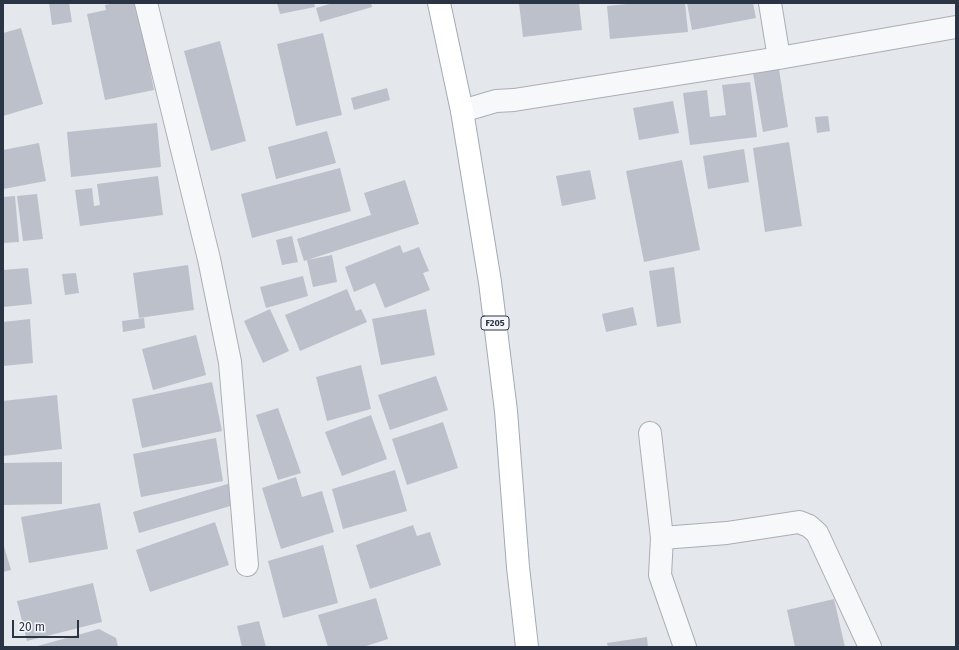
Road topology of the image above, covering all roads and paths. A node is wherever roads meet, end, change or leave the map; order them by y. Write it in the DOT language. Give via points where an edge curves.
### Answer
graph roads {
  1 [pos="146,3"];
  2 [pos="428,3"];
  3 [pos="438,3"];
  4 [pos="770,3"];
  5 [pos="956,27"];
  6 [pos="779,58"];
  7 [pos="462,111"];
  8 [pos="650,433"];
  9 [pos="662,538"];
  10 [pos="247,565"];
  11 [pos="513,647"];
  12 [pos="527,647"];
  13 [pos="684,647"];
  14 [pos="870,647"];
  1 -- 10 [label="street" via="209,259 230,362"];
  2 -- 11 [label="main road, F205" via="453,114 478,283"];
  3 -- 7 [label="main road, F205"];
  4 -- 6 [label="street"];
  5 -- 6 [label="street"];
  6 -- 7 [label="street" via="496,101"];
  7 -- 12 [label="main road, F205" via="490,282 505,403"];
  8 -- 9 [label="street"];
  9 -- 13 [label="street" via="660,576"];
  9 -- 14 [label="street" via="727,533 799,522 809,526 817,533"];
}
